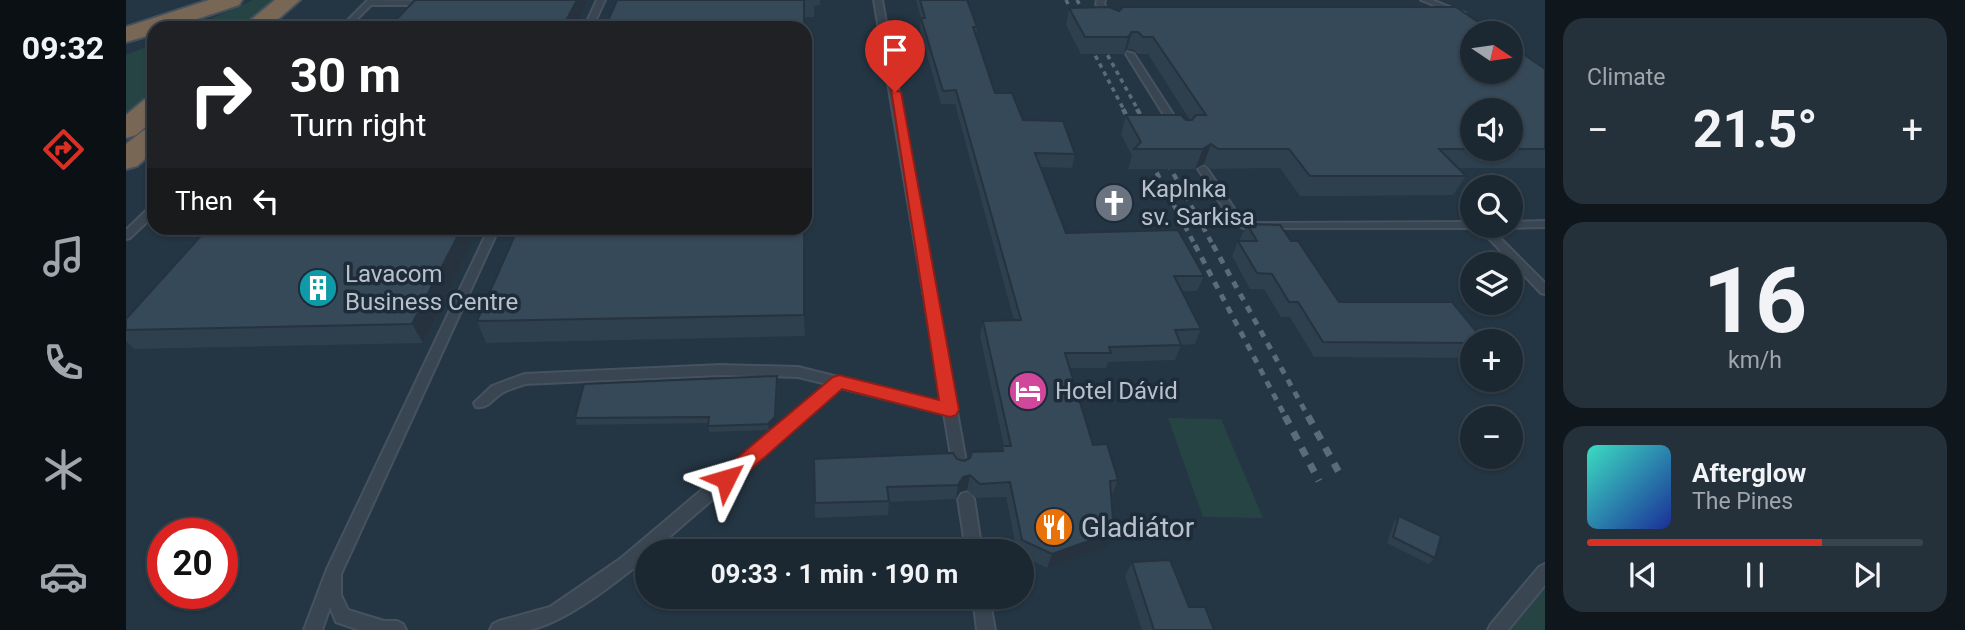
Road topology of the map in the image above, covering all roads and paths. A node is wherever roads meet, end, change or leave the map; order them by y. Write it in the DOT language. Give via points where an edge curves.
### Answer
graph roads {
  1 [pos="231,0"];
  2 [pos="241,0"];
  3 [pos="289,0"];
  4 [pos="316,0"];
  5 [pos="601,0"];
  6 [pos="878,0"];
  7 [pos="1101,0"];
  8 [pos="1425,0"];
  9 [pos="371,2"];
  10 [pos="439,2"];
  11 [pos="1466,16"];
  12 [pos="168,21"];
  13 [pos="194,21"];
  14 [pos="262,21"];
  15 [pos="290,21"];
  16 [pos="351,21"];
  17 [pos="590,21"];
  18 [pos="1112,24"];
  19 [pos="147,28"];
  20 [pos="126,35"];
  21 [pos="147,41"];
  22 [pos="126,50"];
  23 [pos="1130,54"];
  24 [pos="147,112"];
  25 [pos="126,129"];
  26 [pos="1182,134"];
  27 [pos="147,142"];
  28 [pos="126,160"];
  29 [pos="1203,169"];
  30 [pos="147,216"];
  31 [pos="1545,224"];
  32 [pos="1460,225"];
  33 [pos="1523,225"];
  34 [pos="491,235"];
  35 [pos="126,236"];
  36 [pos="1494,238"];
  37 [pos="1545,290"];
  38 [pos="839,382"];
  39 [pos="481,403"];
  40 [pos="950,410"];
  41 [pos="960,467"];
  42 [pos="966,499"];
  43 [pos="972,539"];
  44 [pos="1545,572"];
  45 [pos="334,574"];
  46 [pos="983,609"];
  47 [pos="313,630"];
  48 [pos="397,630"];
  49 [pos="499,630"];
  50 [pos="986,630"];
  51 [pos="1497,630"];
  1 -- 12 [label="highway"];
  2 -- 13 [label="highway"];
  3 -- 14 [label="highway"];
  4 -- 15 [label="highway"];
  5 -- 17 [label="lane"];
  6 -- 40 [label="lane"];
  7 -- 18 [label="lane"];
  8 -- 11 [label="lane"];
  9 -- 10 [label="lane"];
  9 -- 16 [label="lane"];
  19 -- 20 [label="highway"];
  21 -- 22 [label="highway"];
  23 -- 26 [label="lane"];
  24 -- 25 [label="highway"];
  27 -- 28 [label="highway"];
  29 -- 32 [label="lane" via="1236,219 1247,226"];
  30 -- 35 [label="lane"];
  31 -- 33 [label="lane"];
  34 -- 45 [label="lane"];
  36 -- 37 [label="lane"];
  38 -- 39 [label="lane" via="798,372 720,370 524,379 497,390"];
  38 -- 40 [label="lane"];
  38 -- 49 [label="lane" via="626,564 554,614"];
  40 -- 41 [label="lane"];
  42 -- 43 [label="lane"];
  44 -- 51 [label="lane"];
  45 -- 47 [label="lane"];
  45 -- 48 [label="lane" via="332,595 342,616"];
  46 -- 50 [label="lane"];
}
